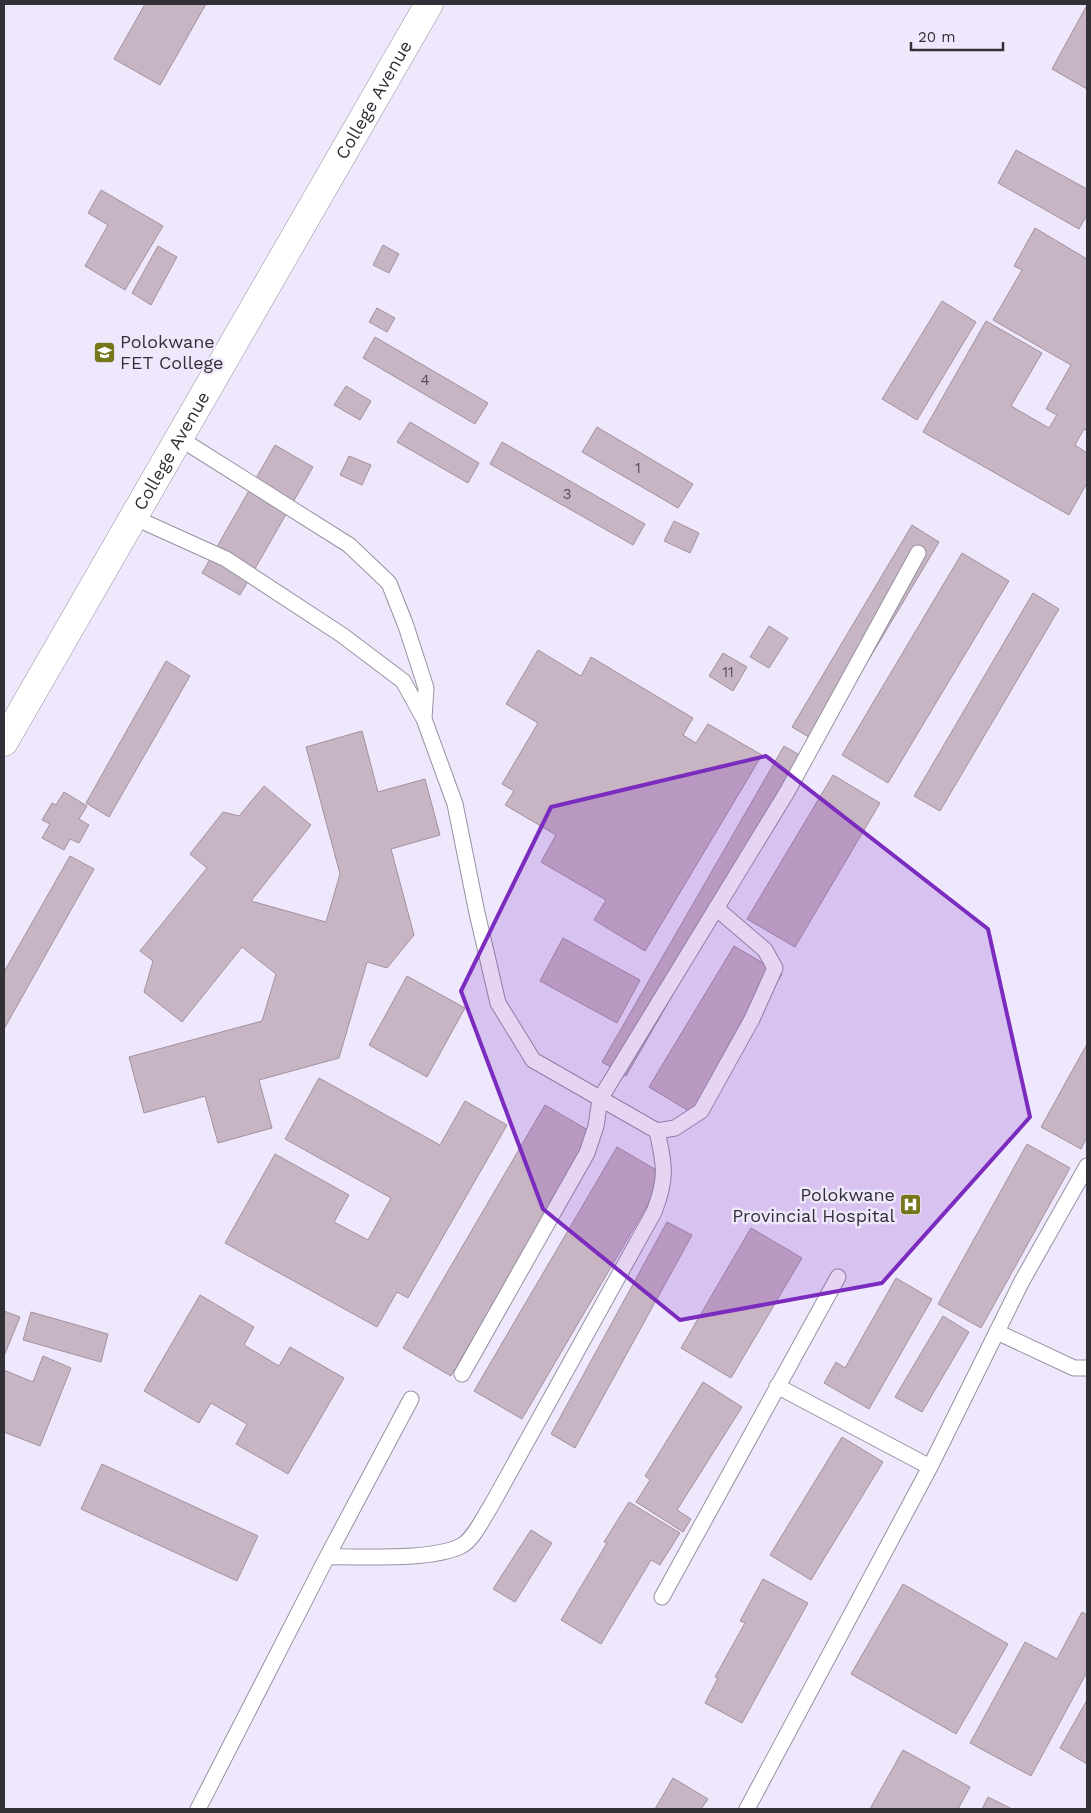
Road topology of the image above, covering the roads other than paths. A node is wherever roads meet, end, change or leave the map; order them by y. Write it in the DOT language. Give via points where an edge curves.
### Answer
graph roads {
  1 [pos="429,4"];
  2 [pos="179,438"];
  3 [pos="133,517"];
  4 [pos="918,553"];
  5 [pos="424,720"];
  6 [pos="4,742"];
  7 [pos="716,908"];
  8 [pos="600,1099"];
  9 [pos="657,1131"];
  10 [pos="1087,1166"];
  11 [pos="838,1277"];
  12 [pos="997,1332"];
  13 [pos="1087,1368"];
  14 [pos="462,1374"];
  15 [pos="777,1386"];
  16 [pos="411,1399"];
  17 [pos="930,1468"];
  18 [pos="327,1557"];
  19 [pos="662,1596"];
  20 [pos="198,1809"];
  21 [pos="748,1809"];
  1 -- 2 [label="street, College Avenue"];
  2 -- 3 [label="street, College Avenue"];
  2 -- 5 [label="lane" via="349,545 389,584 426,688"];
  3 -- 5 [label="lane" via="226,559 342,635 403,682"];
  3 -- 6 [label="street, College Avenue"];
  4 -- 7 [label="lane" via="787,792"];
  5 -- 8 [label="lane" via="455,804 498,1003 532,1060"];
  7 -- 8 [label="lane"];
  7 -- 9 [label="lane" via="765,950 775,968 752,1019 701,1111 675,1128"];
  8 -- 9 [label="lane"];
  8 -- 14 [label="lane" via="596,1126 586,1153"];
  9 -- 18 [label="lane" via="664,1162 663,1188 654,1212 474,1532 462,1545 439,1553"];
  10 -- 12 [label="lane"];
  11 -- 15 [label="lane"];
  12 -- 13 [label="lane" via="1074,1368"];
  12 -- 17 [label="lane"];
  15 -- 17 [label="lane"];
  15 -- 19 [label="lane"];
  16 -- 18 [label="lane"];
  17 -- 21 [label="lane"];
  18 -- 20 [label="lane"];
}
